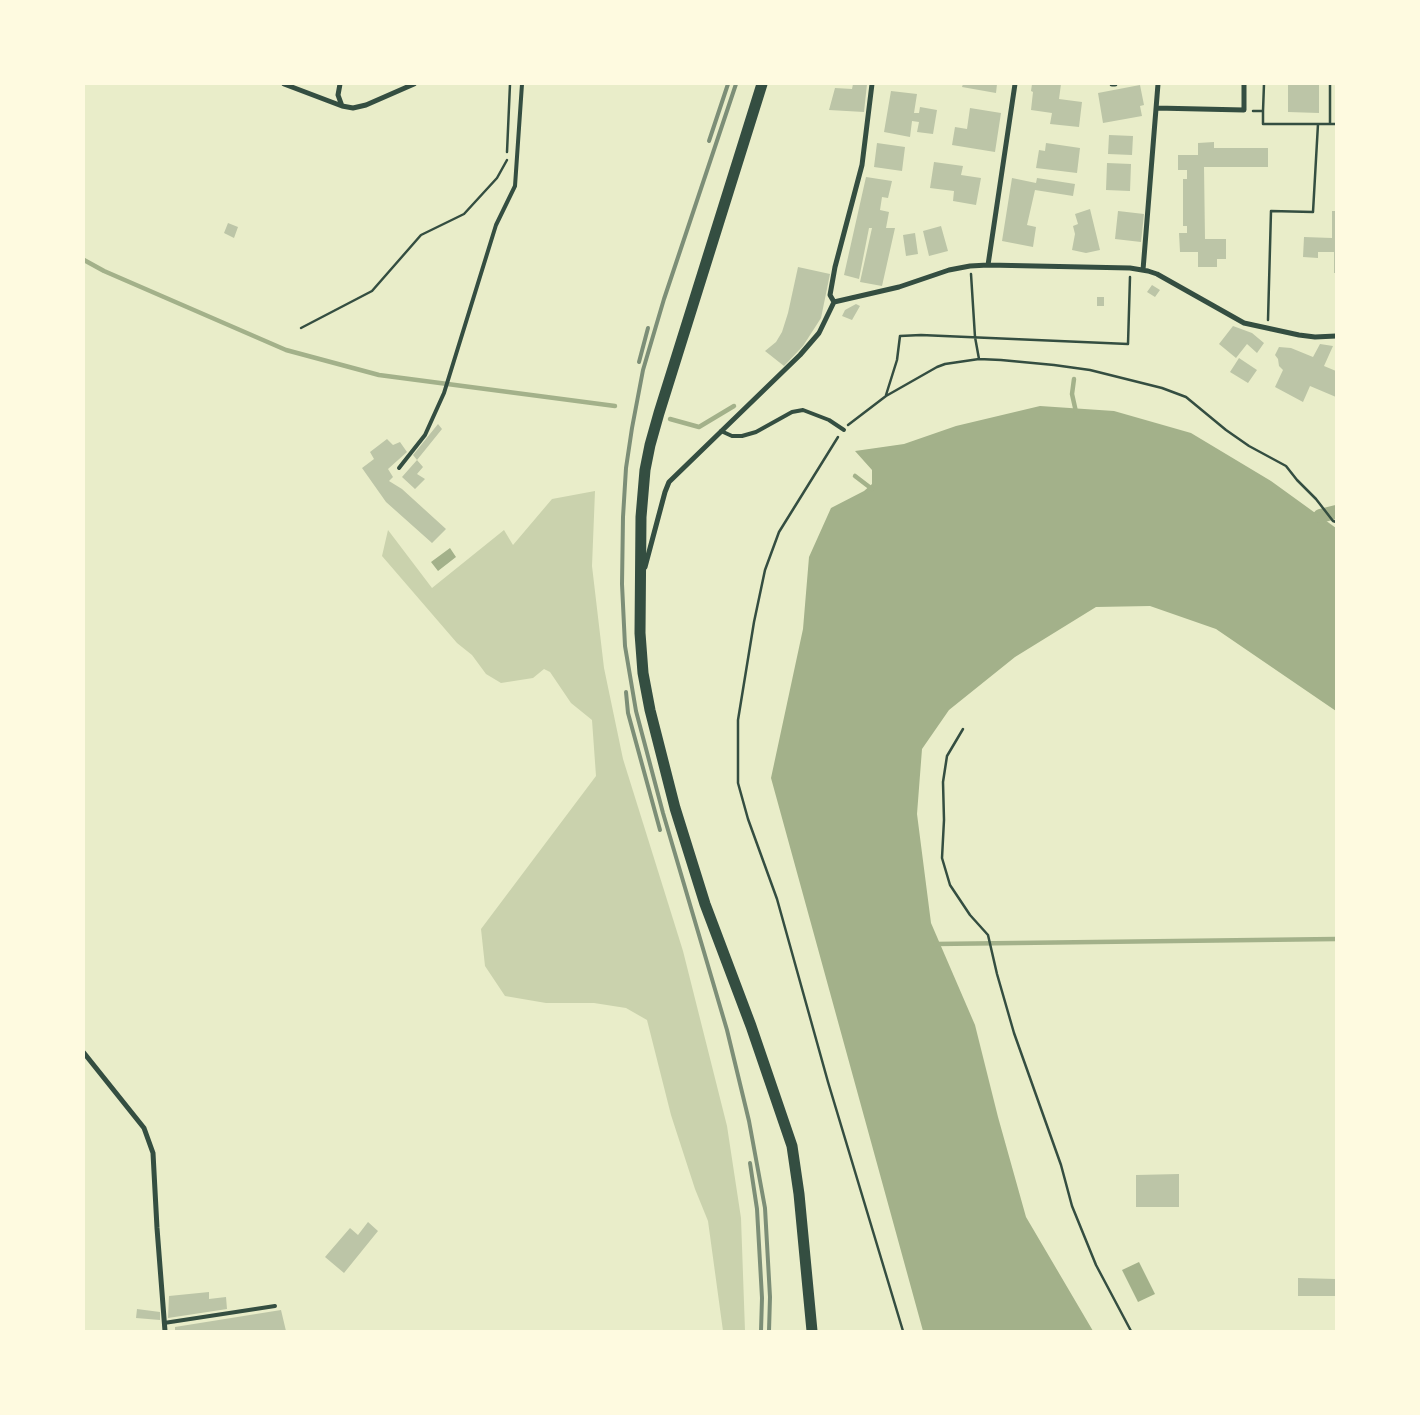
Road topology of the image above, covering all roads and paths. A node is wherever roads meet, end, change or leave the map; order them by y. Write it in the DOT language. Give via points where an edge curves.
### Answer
graph roads {
  1 [pos="284,84"];
  2 [pos="340,84"];
  3 [pos="414,84"];
  4 [pos="510,84"];
  5 [pos="522,84"];
  6 [pos="762,84"];
  7 [pos="872,84"];
  8 [pos="1015,84"];
  9 [pos="1158,84"];
  10 [pos="1244,84"];
  11 [pos="1264,84"];
  12 [pos="1330,84"];
  13 [pos="342,106"];
  14 [pos="1156,108"];
  15 [pos="1244,110"];
  16 [pos="1263,111"];
  17 [pos="1318,124"];
  18 [pos="1330,124"];
  19 [pos="1336,124"];
  20 [pos="988,265"];
  21 [pos="1143,270"];
  22 [pos="971,272"];
  23 [pos="1130,275"];
  24 [pos="834,302"];
  25 [pos="301,328"];
  26 [pos="1267,329"];
  27 [pos="1336,336"];
  28 [pos="975,337"];
  29 [pos="979,360"];
  30 [pos="886,396"];
  31 [pos="844,430"];
  32 [pos="721,431"];
  33 [pos="399,468"];
  34 [pos="1336,522"];
  35 [pos="640,588"];
  36 [pos="963,728"];
  37 [pos="84,1053"];
  38 [pos="275,1306"];
  39 [pos="164,1322"];
  40 [pos="164,1331"];
  41 [pos="812,1331"];
  42 [pos="902,1331"];
  43 [pos="1131,1331"];
  1 -- 13 [label="street"];
  2 -- 13 [label="street" via="338,95"];
  3 -- 13 [label="street" via="366,105"];
  4 -- 25 [label="path" via="507,163 498,178 464,214 421,234 372,291"];
  5 -- 33 [label="lane" via="515,186 496,226 444,393 425,435"];
  6 -- 35 [label="main road" via="650,445 640,517"];
  7 -- 24 [label="street" via="860,172 830,295"];
  8 -- 20 [label="street"];
  9 -- 14 [label="street"];
  10 -- 15 [label="street"];
  11 -- 16 [label="path"];
  12 -- 18 [label="path"];
  14 -- 15 [label="street"];
  14 -- 21 [label="street"];
  15 -- 16 [label="path"];
  16 -- 17 [label="path" via="1262,124"];
  17 -- 18 [label="path"];
  17 -- 26 [label="path" via="1313,212 1271,211"];
  18 -- 19 [label="path"];
  20 -- 21 [label="street"];
  20 -- 24 [label="street" via="949,270 899,287"];
  21 -- 26 [label="street" via="1157,274 1237,321"];
  22 -- 28 [label="path"];
  23 -- 28 [label="path" via="1128,344"];
  24 -- 32 [label="street" via="819,333 806,349"];
  26 -- 27 [label="street" via="1306,336"];
  28 -- 29 [label="path"];
  28 -- 30 [label="path" via="900,336 897,360"];
  29 -- 30 [label="path" via="937,367"];
  29 -- 34 [label="path" via="1082,369 1162,388 1186,398 1249,446 1286,466"];
  30 -- 31 [label="path"];
  31 -- 32 [label="lane" via="803,410 742,436"];
  31 -- 42 [label="path" via="779,532 765,570 738,720 738,783 777,899"];
  32 -- 35 [label="street" via="669,482"];
  35 -- 41 [label="main road" via="643,673 675,808 705,904 792,1146 800,1194"];
  36 -- 43 [label="path" via="947,756 943,782 942,858 950,886 988,935 1014,1033 1061,1165 1072,1206 1096,1265"];
  37 -- 39 [label="street" via="144,1128 153,1153"];
  38 -- 39 [label="lane"];
  39 -- 40 [label="street"];
}
